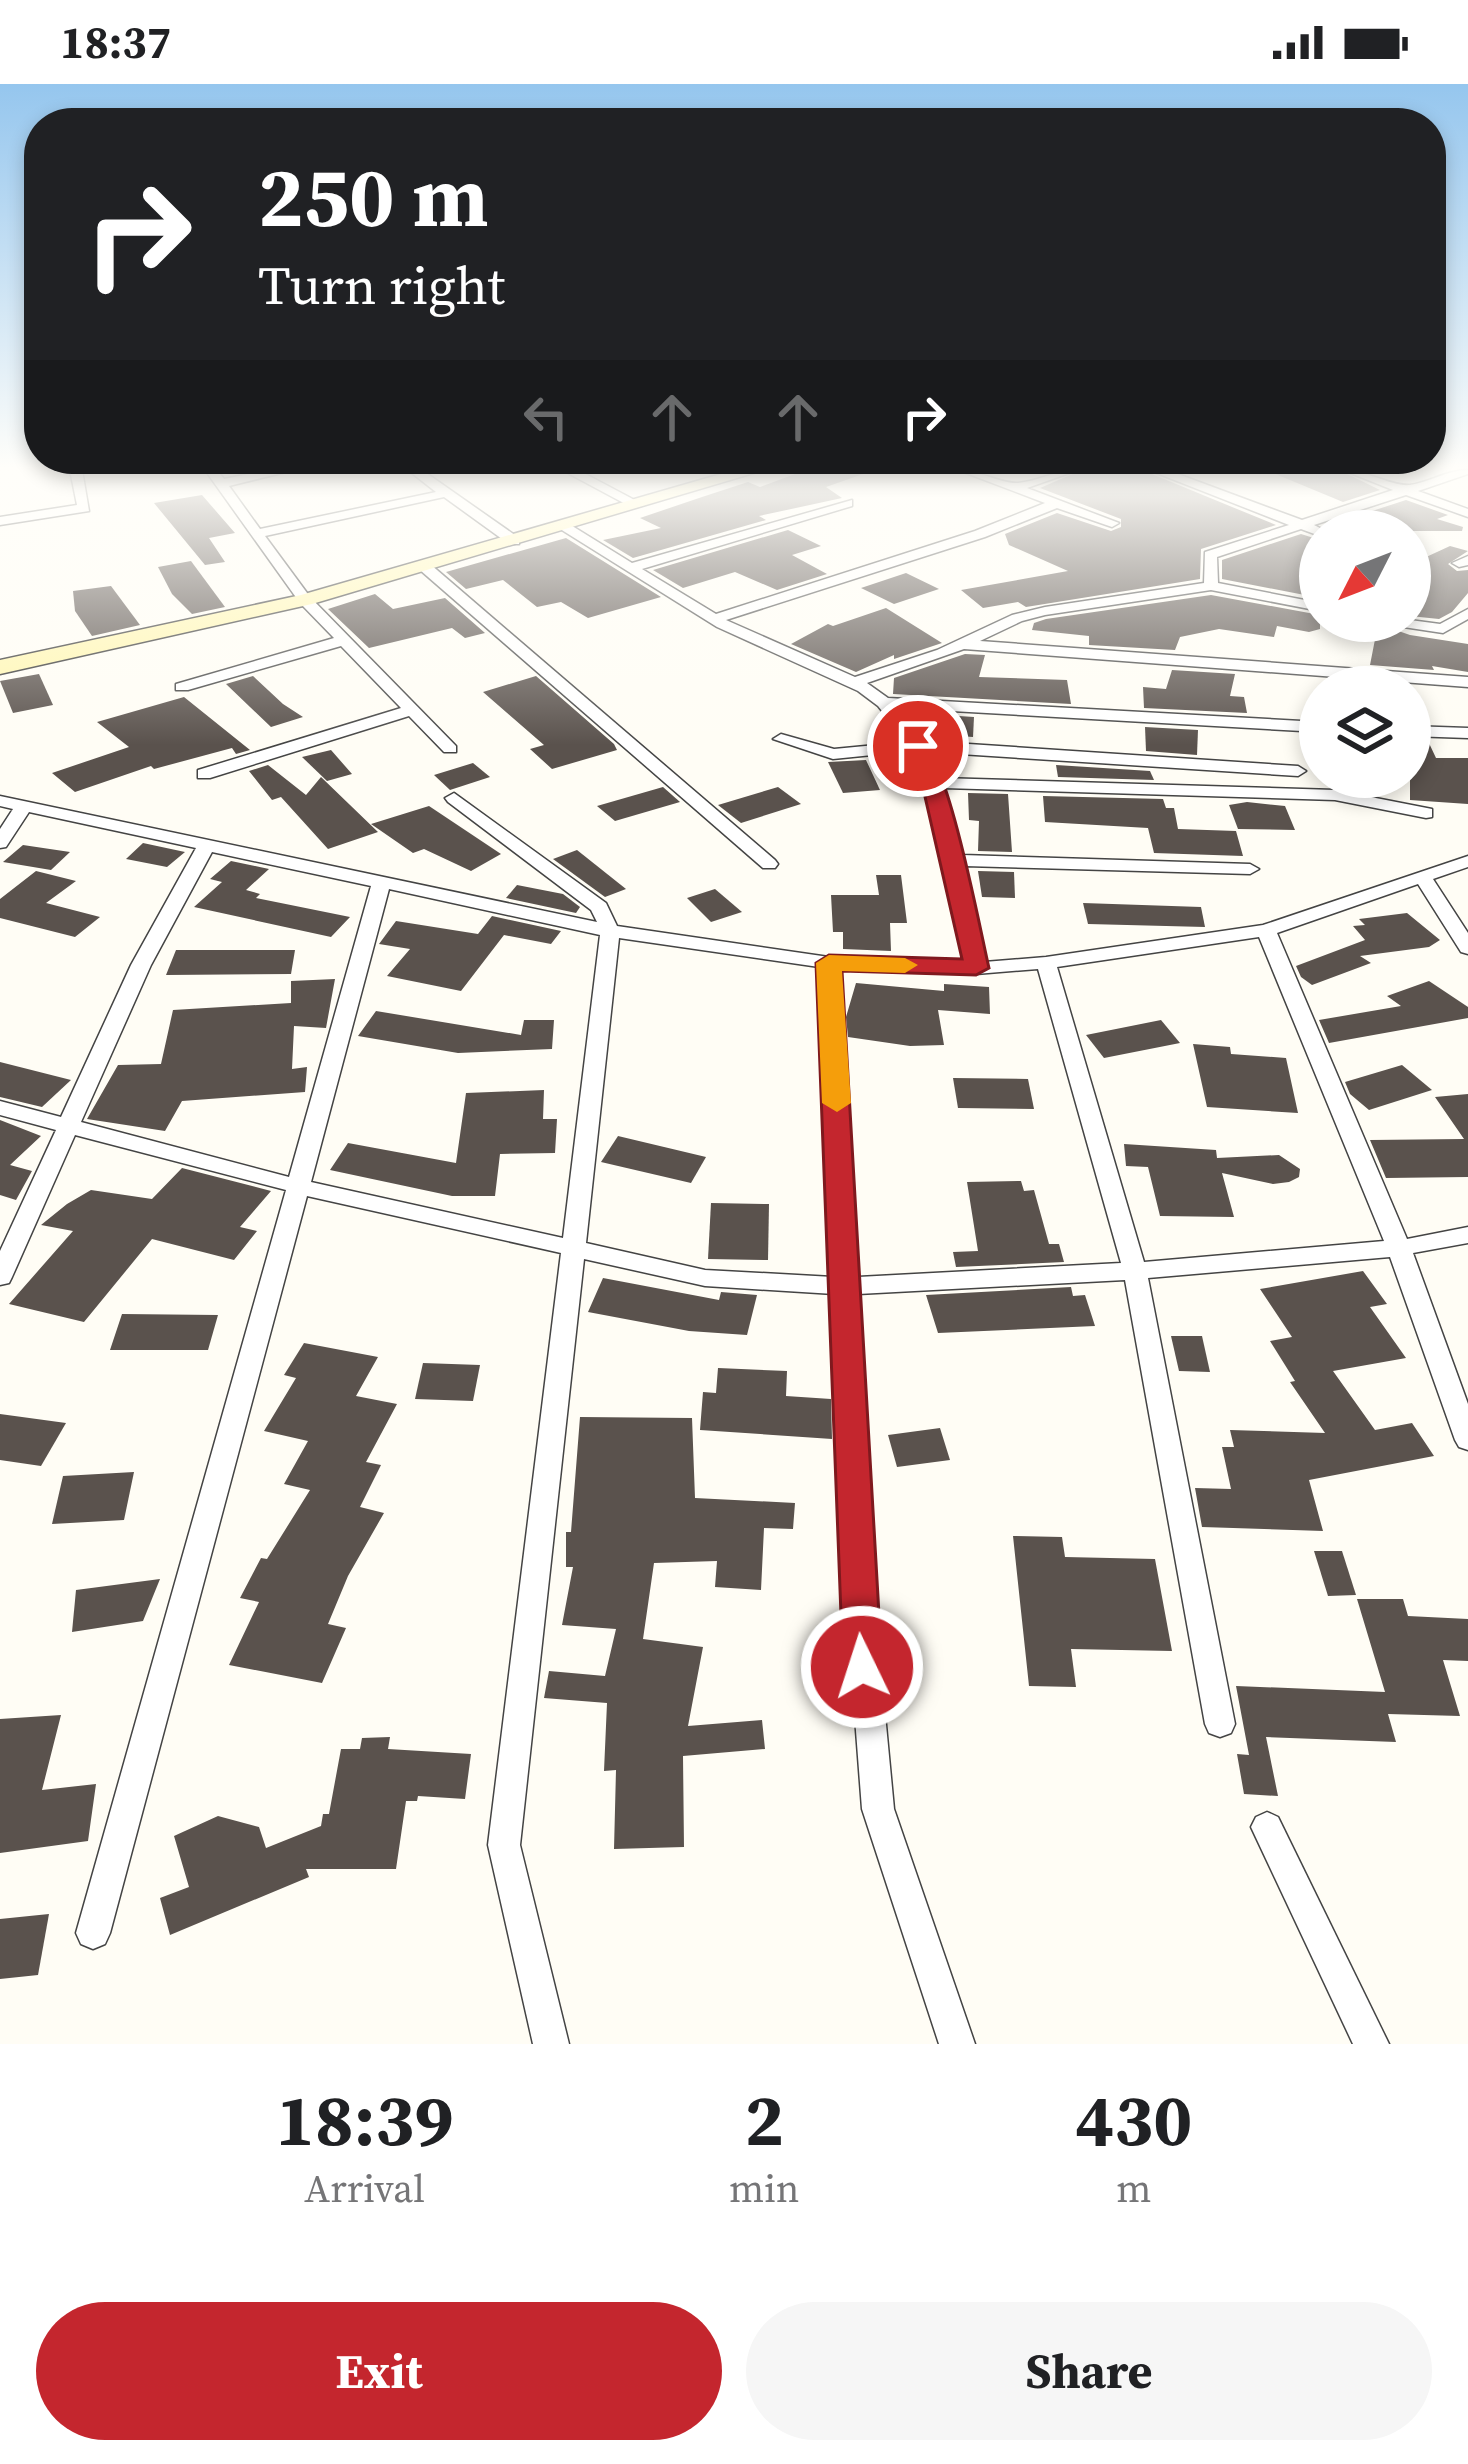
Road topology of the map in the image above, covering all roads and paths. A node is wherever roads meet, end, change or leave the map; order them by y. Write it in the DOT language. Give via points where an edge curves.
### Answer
graph roads {
  1 [pos="276,561"];
  2 [pos="444,561"];
  3 [pos="623,561"];
  4 [pos="652,561"];
  5 [pos="894,561"];
  6 [pos="1210,561"];
  7 [pos="425,567"];
  8 [pos="633,567"];
  9 [pos="1210,586"];
  10 [pos="305,600"];
  11 [pos="1299,603"];
  12 [pos="1468,613"];
  13 [pos="715,619"];
  14 [pos="1431,627"];
  15 [pos="345,640"];
  16 [pos="962,644"];
  17 [pos="0,668"];
  18 [pos="858,681"];
  19 [pos="1468,682"];
  20 [pos="182,687"];
  21 [pos="887,703"];
  22 [pos="413,709"];
  23 [pos="1299,727"];
  24 [pos="1431,732"];
  25 [pos="1468,734"];
  26 [pos="781,739"];
  27 [pos="918,746"];
  28 [pos="450,748"];
  29 [pos="1298,771"];
  30 [pos="204,774"];
  31 [pos="932,783"];
  32 [pos="454,798"];
  33 [pos="0,801"];
  34 [pos="24,806"];
  35 [pos="1426,813"];
  36 [pos="0,843"];
  37 [pos="207,845"];
  38 [pos="952,860"];
  39 [pos="1468,861"];
  40 [pos="769,864"];
  41 [pos="1250,869"];
  42 [pos="1423,877"];
  43 [pos="382,881"];
  44 [pos="1266,930"];
  45 [pos="610,931"];
  46 [pos="1468,948"];
  47 [pos="829,963"];
  48 [pos="1046,963"];
  49 [pos="976,968"];
  50 [pos="0,1108"];
  51 [pos="64,1128"];
  52 [pos="298,1186"];
  53 [pos="1468,1235"];
  54 [pos="570,1247"];
  55 [pos="1399,1248"];
  56 [pos="1135,1271"];
  57 [pos="0,1277"];
  58 [pos="846,1286"];
  59 [pos="1468,1440"];
  60 [pos="1220,1724"];
  61 [pos="1267,1827"];
  62 [pos="93,1933"];
  63 [pos="550,2044"];
  64 [pos="957,2044"];
  65 [pos="1371,2044"];
  1 -- 10 [label="street"];
  2 -- 7 [label="main road"];
  3 -- 8 [label="street"];
  4 -- 8 [label="street"];
  5 -- 13 [label="street"];
  6 -- 9 [label="street"];
  7 -- 10 [label="main road"];
  7 -- 40 [label="street"];
  8 -- 13 [label="street"];
  9 -- 11 [label="street"];
  9 -- 16 [label="street" via="1017,618"];
  10 -- 15 [label="street"];
  10 -- 17 [label="main road"];
  12 -- 14 [label="street"];
  13 -- 18 [label="street"];
  15 -- 20 [label="street"];
  15 -- 22 [label="street"];
  16 -- 18 [label="street"];
  16 -- 19 [label="street"];
  18 -- 21 [label="street"];
  21 -- 23 [label="street"];
  21 -- 27 [label="street"];
  22 -- 28 [label="street"];
  22 -- 30 [label="street"];
  24 -- 25 [label="street"];
  26 -- 27 [label="street" via="833,754"];
  27 -- 29 [label="street"];
  27 -- 31 [label="street"];
  31 -- 35 [label="street" via="1335,795"];
  31 -- 38 [label="street"];
  32 -- 45 [label="street" via="599,907"];
  33 -- 34 [label="street"];
  34 -- 36 [label="street"];
  34 -- 37 [label="street"];
  37 -- 43 [label="street"];
  37 -- 51 [label="street"];
  38 -- 41 [label="street"];
  38 -- 49 [label="street"];
  39 -- 42 [label="street"];
  42 -- 44 [label="street"];
  42 -- 46 [label="street"];
  43 -- 45 [label="street"];
  43 -- 52 [label="street"];
  44 -- 48 [label="street"];
  44 -- 55 [label="street"];
  45 -- 47 [label="street"];
  45 -- 54 [label="street"];
  47 -- 49 [label="street"];
  47 -- 58 [label="street"];
  48 -- 49 [label="street"];
  48 -- 56 [label="street"];
  50 -- 51 [label="street"];
  51 -- 52 [label="street"];
  51 -- 57 [label="street"];
  52 -- 54 [label="street"];
  52 -- 62 [label="street"];
  53 -- 55 [label="street"];
  54 -- 58 [label="street" via="705,1278"];
  54 -- 63 [label="street" via="504,1845"];
  55 -- 56 [label="street"];
  55 -- 59 [label="street"];
  56 -- 58 [label="street"];
  56 -- 60 [label="street"];
  58 -- 64 [label="street" via="850,1483 878,1809"];
  61 -- 65 [label="street"];
}
